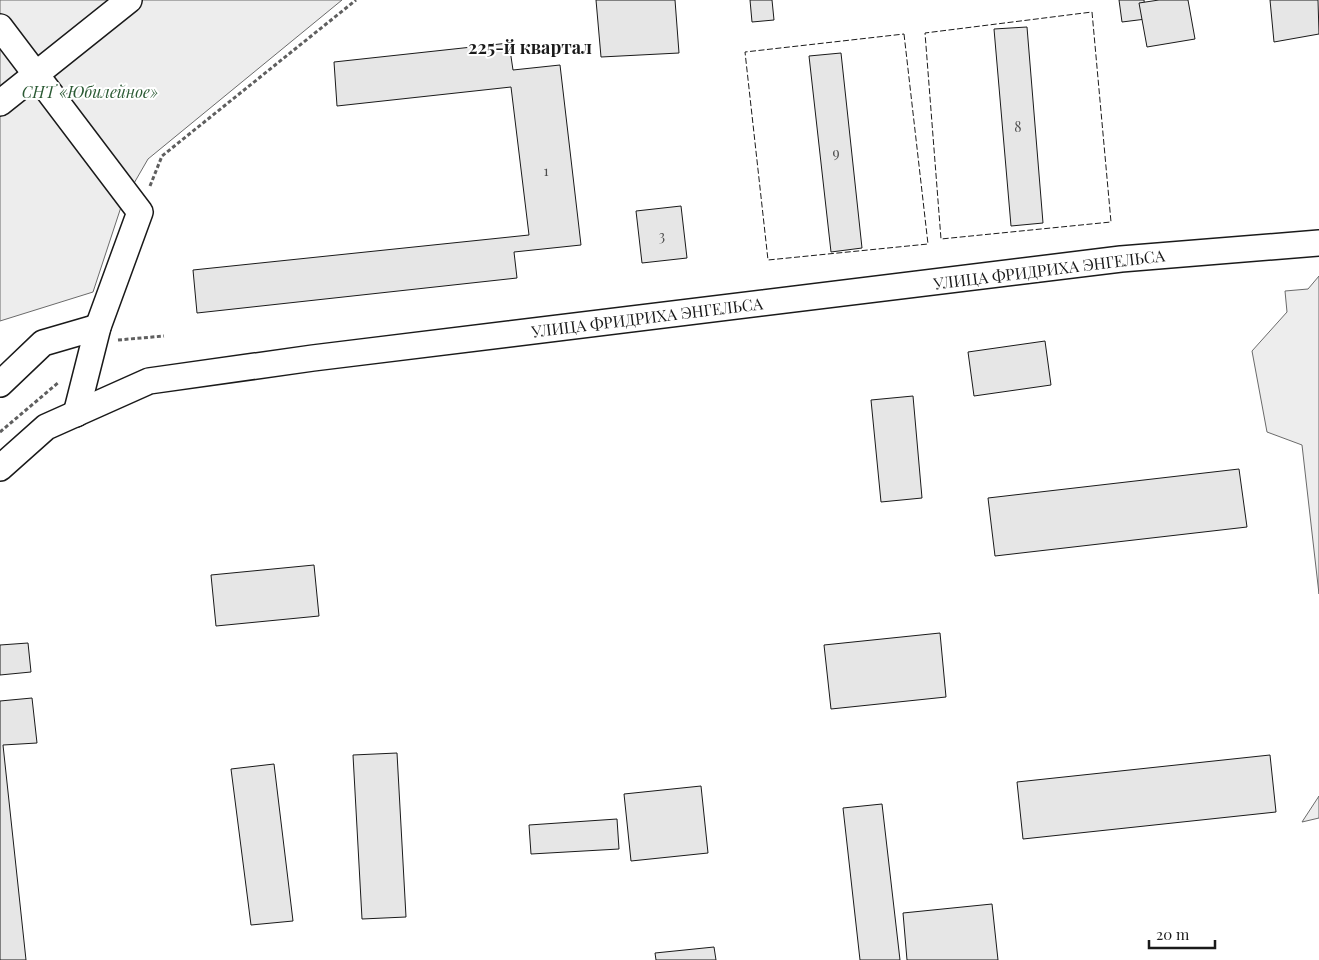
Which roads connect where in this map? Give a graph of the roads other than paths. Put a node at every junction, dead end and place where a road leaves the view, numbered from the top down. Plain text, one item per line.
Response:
1 (129, 0) edge
2 (0, 27) edge
3 (36, 74) junction
4 (0, 103) edge
5 (1319, 243) edge
6 (98, 327) junction
7 (0, 384) edge
8 (76, 414) junction
9 (0, 468) edge

1 - 3 street
2 - 3 street
3 - 4 street
3 - 6 street
5 - 8 street, УЛИЦА ФРИДРИХА ЭНГЕЛЬСА
6 - 7 street
6 - 8 street
8 - 9 street, УЛИЦА ФРИДРИХА ЭНГЕЛЬСА

